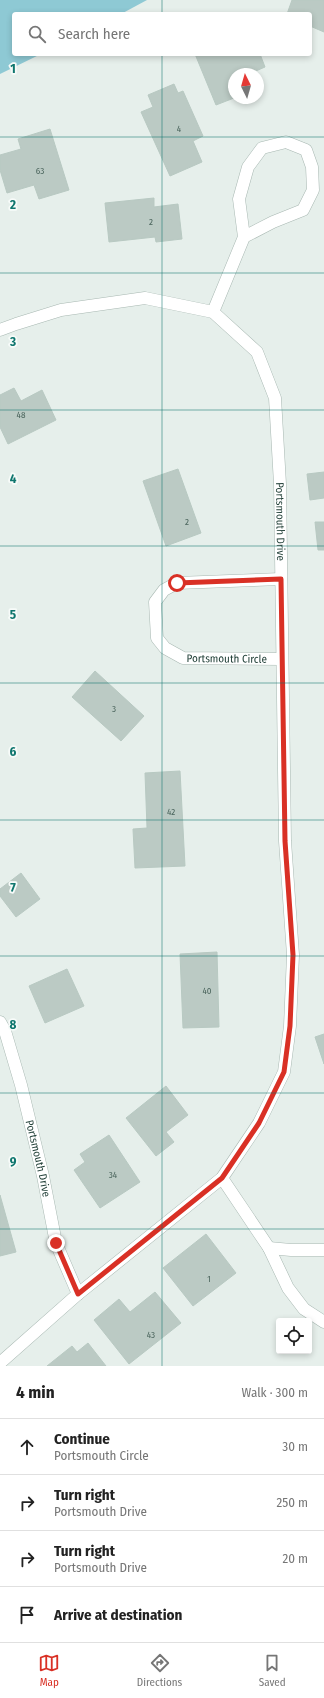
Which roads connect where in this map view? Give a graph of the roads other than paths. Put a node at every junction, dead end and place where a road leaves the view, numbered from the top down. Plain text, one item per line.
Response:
1 (244, 237) junction
2 (213, 312) junction
3 (0, 330) edge
4 (281, 579) junction
5 (282, 659) junction
6 (0, 1022) edge
7 (222, 1178) junction
8 (269, 1248) junction
9 (324, 1250) edge
10 (78, 1294) junction
11 (324, 1322) edge
12 (0, 1363) edge

1 - 1 street
1 - 2 street
2 - 3 street
2 - 4 street, Portsmouth Drive
4 - 5 street, Portsmouth Drive
4 - 5 street, Portsmouth Circle
5 - 7 street, Portsmouth Drive
6 - 10 street, Portsmouth Drive
7 - 8 street
7 - 10 street, Portsmouth Drive
8 - 9 street
8 - 11 street
10 - 12 street, Portsmouth Drive

